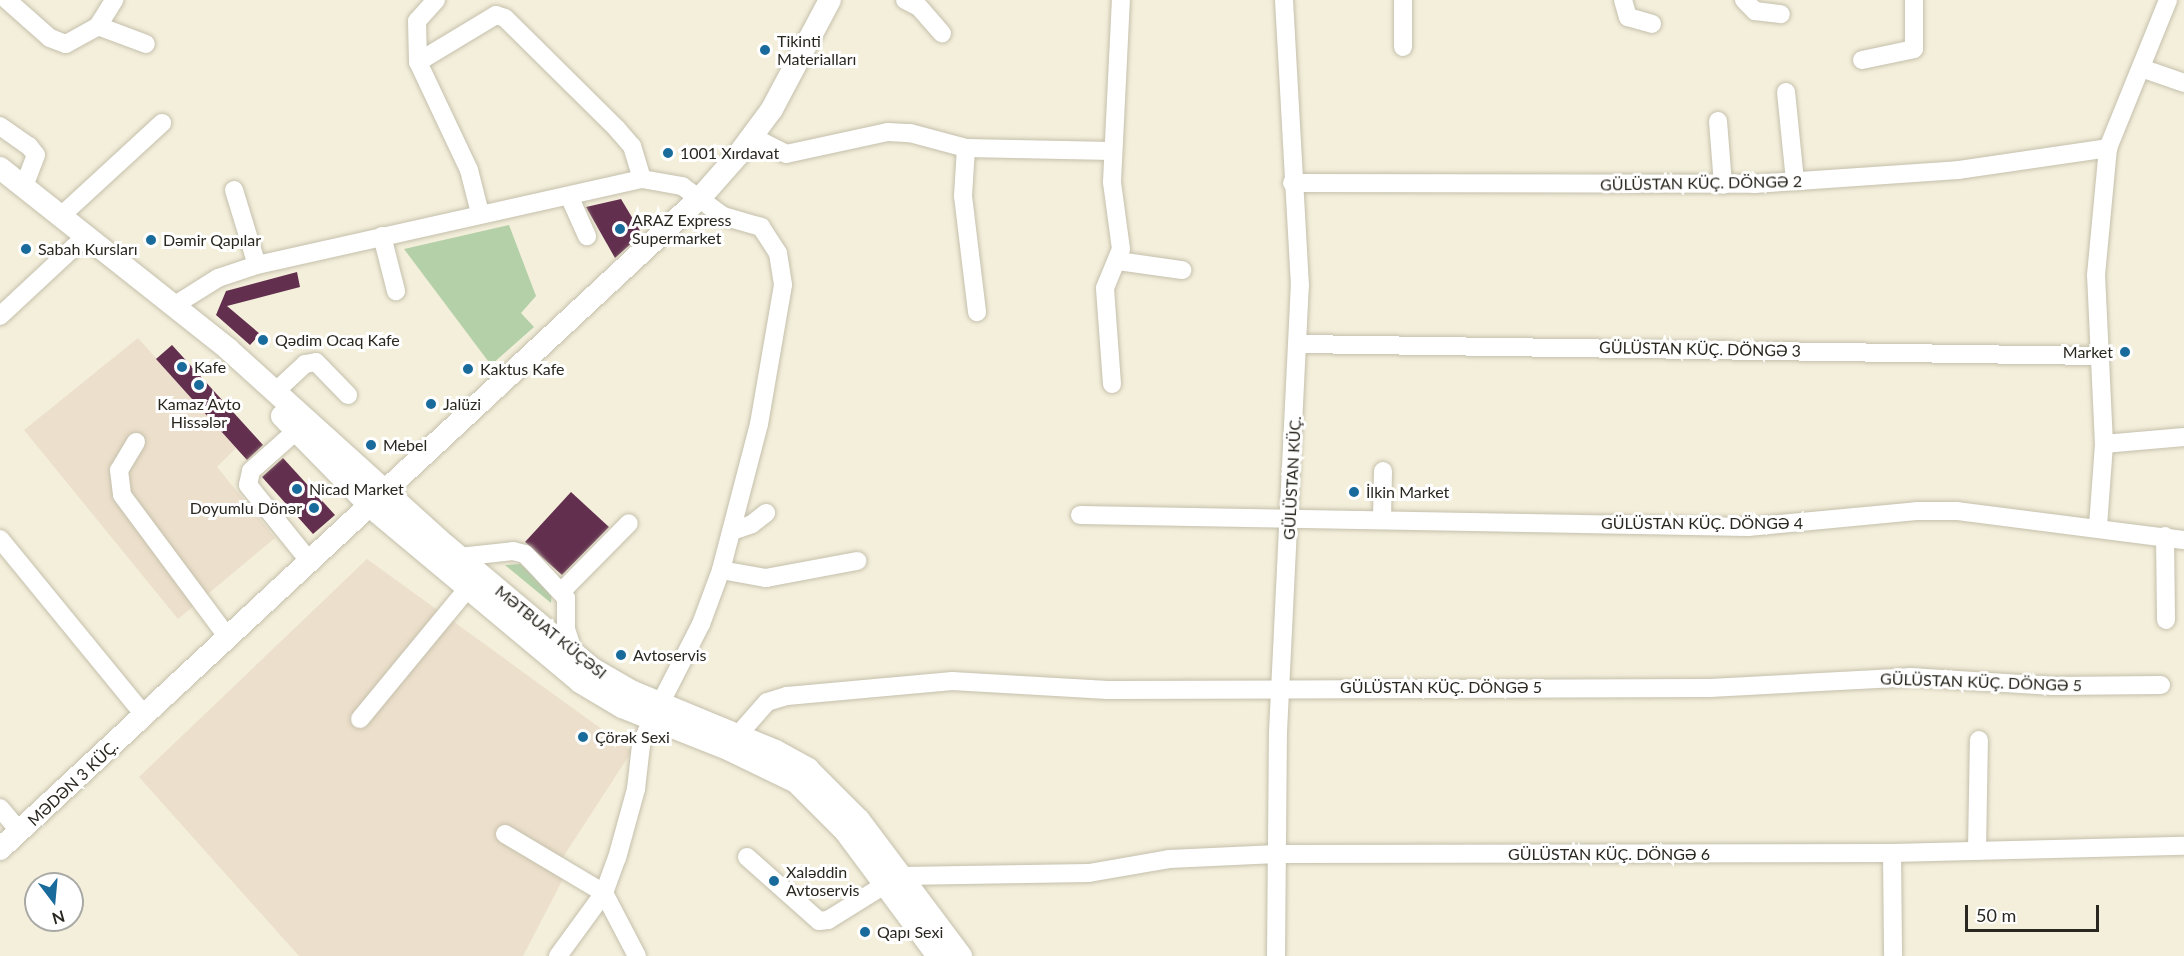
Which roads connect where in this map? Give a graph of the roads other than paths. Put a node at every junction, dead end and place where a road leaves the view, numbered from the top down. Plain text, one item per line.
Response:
1 (7, 0) edge
2 (114, 0) edge
3 (436, 0) edge
4 (830, 0) edge
5 (905, 0) edge
6 (1116, 0) edge
7 (1284, 0) edge
8 (1404, 0) edge
9 (1623, 0) edge
10 (1744, 0) edge
11 (1914, 0) edge
12 (2168, 0) edge
13 (1781, 14) dead end
14 (1652, 24) dead end
15 (98, 26) junction
16 (942, 33) dead end
17 (146, 44) dead end
18 (1403, 47) dead end
19 (1862, 60) dead end
20 (418, 62) junction
21 (2141, 68) junction
22 (2184, 83) edge
23 (1786, 92) dead end
24 (1718, 120) dead end
25 (162, 123) dead end
26 (0, 126) edge
27 (753, 137) junction
28 (966, 148) junction
29 (2108, 148) junction
30 (1112, 152) junction
31 (0, 168) edge
32 (642, 178) junction
33 (1795, 182) junction
34 (1292, 183) junction
35 (1723, 185) junction
36 (24, 186) junction
37 (234, 190) dead end
38 (701, 197) junction
39 (570, 198) junction
40 (480, 213) junction
41 (62, 215) junction
42 (87, 235) junction
43 (382, 236) junction
44 (587, 236) dead end
45 (1118, 261) junction
46 (257, 265) junction
47 (1182, 270) dead end
48 (396, 291) dead end
49 (175, 305) junction
50 (977, 312) dead end
51 (0, 316) edge
52 (1299, 344) junction
53 (2100, 356) junction
54 (1112, 384) dead end
55 (275, 392) junction
56 (348, 395) dead end
57 (296, 431) junction
58 (2184, 437) edge
59 (136, 442) dead end
60 (2104, 444) junction
61 (1383, 471) dead end
62 (379, 500) junction
63 (766, 513) dead end
64 (1080, 515) dead end
65 (1290, 517) junction
66 (1382, 519) junction
67 (629, 523) dead end
68 (2098, 526) junction
69 (732, 531) junction
70 (2165, 536) junction
71 (0, 538) edge
72 (2184, 540) edge
73 (459, 557) junction
74 (857, 561) dead end
75 (311, 563) junction
76 (721, 570) junction
77 (467, 589) junction
78 (562, 591) junction
79 (2166, 620) dead end
80 (229, 639) junction
81 (574, 654) junction
82 (2162, 685) dead end
83 (1281, 688) junction
84 (656, 711) junction
85 (145, 716) junction
86 (360, 719) dead end
87 (738, 735) junction
88 (1979, 740) dead end
89 (0, 808) edge
90 (20, 832) junction
91 (505, 834) dead end
92 (2184, 846) edge
93 (0, 849) edge
94 (1977, 850) junction
95 (1892, 853) junction
96 (1277, 854) junction
97 (747, 857) dead end
98 (893, 880) junction
99 (604, 893) junction
100 (558, 956) edge
101 (637, 956) edge
102 (939, 956) edge
103 (961, 956) edge
104 (1276, 956) edge
105 (1893, 956) edge

1 - 15 street
2 - 15 street
3 - 20 street
4 - 27 main road, MƏDƏN 3 KÜÇ.
5 - 16 street
6 - 30 street
7 - 34 street, GÜLÜSTAN KÜÇ.
8 - 18 street
9 - 14 street
10 - 13 street
11 - 19 street
12 - 21 street
15 - 17 street
20 - 32 street
20 - 40 street
21 - 22 street
21 - 29 street
23 - 33 street
24 - 35 street
25 - 41 street
26 - 36 street
27 - 28 street
27 - 38 main road, MƏDƏN 3 KÜÇ.
28 - 30 street
28 - 50 street
29 - 33 street, GÜLÜSTAN KÜÇ. DÖNGƏ 2
29 - 53 street
30 - 45 street
31 - 36 main road, MƏTBUAT KÜÇƏSI
32 - 38 street
32 - 39 street
33 - 35 street, GÜLÜSTAN KÜÇ. DÖNGƏ 2
34 - 35 street, GÜLÜSTAN KÜÇ. DÖNGƏ 2
34 - 52 street, GÜLÜSTAN KÜÇ.
36 - 41 main road, MƏTBUAT KÜÇƏSI
37 - 46 street
38 - 62 main road, MƏDƏN 3 KÜÇ.
38 - 69 street
39 - 40 street
39 - 44 street
40 - 43 street
41 - 42 main road, MƏTBUAT KÜÇƏSI
42 - 49 main road, MƏTBUAT KÜÇƏSI
42 - 51 street
43 - 46 street
43 - 48 street
45 - 47 street
45 - 54 street
46 - 49 street
49 - 55 main road, MƏTBUAT KÜÇƏSI
49 - 57 main road, MƏTBUAT KÜÇƏSI
52 - 53 street, GÜLÜSTAN KÜÇ. DÖNGƏ 3
52 - 65 street, GÜLÜSTAN KÜÇ.
53 - 60 street
55 - 56 street
55 - 62 main road, MƏTBUAT KÜÇƏSI
57 - 62 main road, MƏTBUAT KÜÇƏSI
57 - 75 street
58 - 60 street
59 - 80 street
60 - 68 street
61 - 66 street
62 - 73 main road, MƏTBUAT KÜÇƏSI
62 - 75 main road, MƏDƏN 3 KÜÇ.
62 - 77 main road, MƏTBUAT KÜÇƏSI
63 - 69 street
64 - 65 street, GÜLÜSTAN KÜÇ. DÖNGƏ 4
65 - 66 street, GÜLÜSTAN KÜÇ. DÖNGƏ 4
65 - 83 street, GÜLÜSTAN KÜÇ.
66 - 68 street, GÜLÜSTAN KÜÇ. DÖNGƏ 4
67 - 78 street
68 - 70 street, GÜLÜSTAN KÜÇ. DÖNGƏ 4
69 - 76 street
70 - 72 street, GÜLÜSTAN KÜÇ. DÖNGƏ 4
70 - 79 street
71 - 85 street
73 - 78 street
73 - 81 main road, MƏTBUAT KÜÇƏSI
74 - 76 street
75 - 80 main road, MƏDƏN 3 KÜÇ.
76 - 84 street
77 - 84 main road, MƏTBUAT KÜÇƏSI
77 - 86 street
78 - 81 street
80 - 85 main road, MƏDƏN 3 KÜÇ.
81 - 84 main road, MƏTBUAT KÜÇƏSI
82 - 83 street, GÜLÜSTAN KÜÇ. DÖNGƏ 5
83 - 87 street, GÜLÜSTAN KÜÇ. DÖNGƏ 5
83 - 96 street, GÜLÜSTAN KÜÇ.
84 - 87 main road, MƏTBUAT KÜÇƏSI
84 - 98 main road, MƏTBUAT KÜÇƏSI
84 - 99 street
85 - 90 main road, MƏDƏN 3 KÜÇ.
87 - 98 main road, MƏTBUAT KÜÇƏSI
88 - 94 street
89 - 90 street
90 - 93 main road, MƏDƏN 3 KÜÇ.
91 - 99 street
92 - 94 street, GÜLÜSTAN KÜÇ. DÖNGƏ 6
94 - 95 street, GÜLÜSTAN KÜÇ. DÖNGƏ 6
95 - 96 street, GÜLÜSTAN KÜÇ. DÖNGƏ 6
95 - 105 street
96 - 98 street, GÜLÜSTAN KÜÇ. DÖNGƏ 6
96 - 104 street, GÜLÜSTAN KÜÇ.
97 - 98 street
98 - 102 main road, MƏTBUAT KÜÇƏSI
98 - 103 main road, MƏTBUAT KÜÇƏSI
99 - 100 street
99 - 101 street

